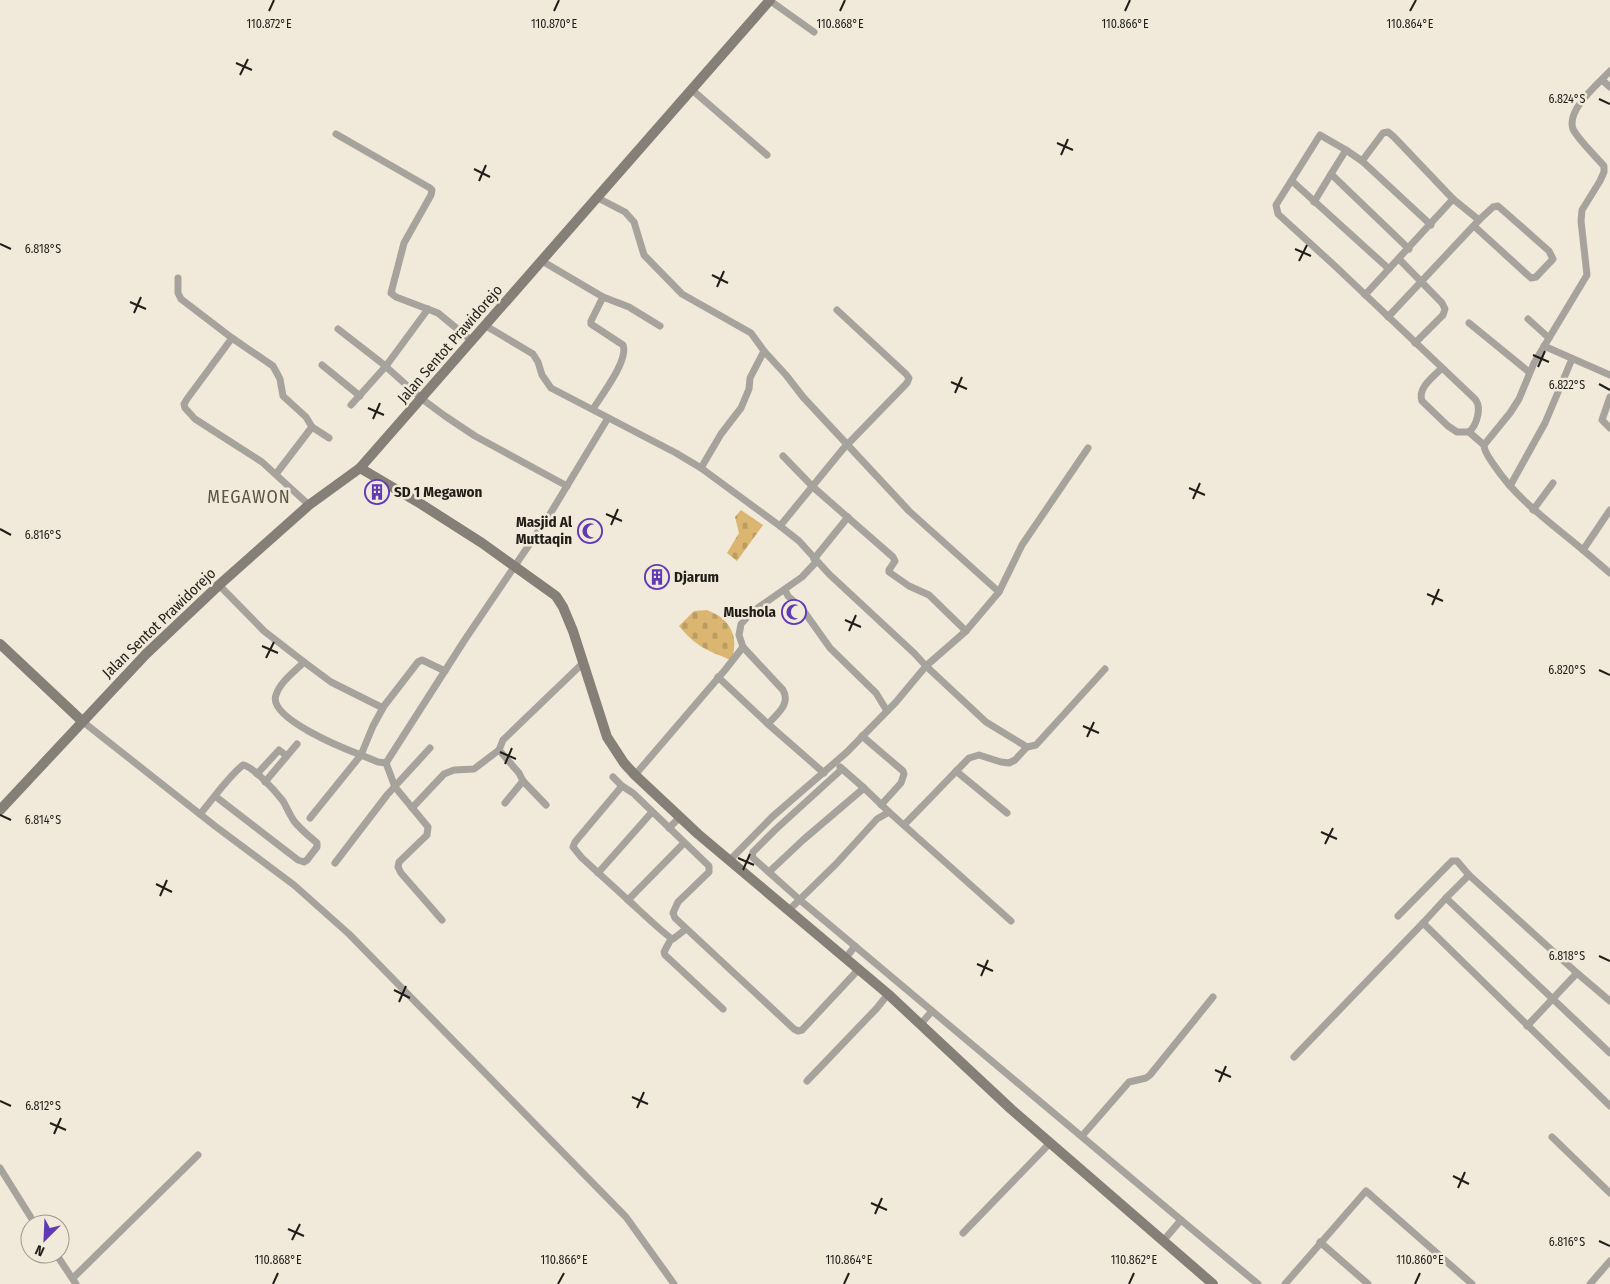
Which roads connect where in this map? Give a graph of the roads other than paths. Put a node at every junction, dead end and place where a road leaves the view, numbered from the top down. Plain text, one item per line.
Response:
1 (769, 0) edge
2 (814, 32) dead end
3 (1610, 71) edge
4 (1602, 80) junction
5 (1610, 87) edge
6 (691, 90) junction
7 (336, 134) dead end
8 (1346, 150) junction
9 (767, 155) dead end
10 (1362, 161) junction
11 (1331, 174) junction
12 (1292, 181) junction
13 (596, 197) junction
14 (1453, 199) junction
15 (1314, 202) junction
16 (1479, 220) junction
17 (1431, 225) junction
18 (1474, 226) junction
19 (1408, 248) junction
20 (1399, 259) junction
21 (542, 261) junction
22 (1389, 269) junction
23 (178, 278) dead end
24 (1422, 282) junction
25 (1365, 295) junction
26 (603, 297) junction
27 (428, 308) junction
28 (837, 310) dead end
29 (1388, 317) junction
30 (1528, 319) dead end
31 (1469, 323) dead end
32 (486, 326) junction
33 (660, 326) dead end
34 (338, 329) dead end
35 (232, 338) junction
36 (1549, 338) junction
37 (472, 342) junction
38 (1415, 342) junction
39 (1544, 346) junction
40 (764, 351) junction
41 (1572, 359) junction
42 (322, 365) dead end
43 (386, 366) junction
44 (1442, 368) junction
45 (1529, 372) junction
46 (1610, 375) edge
47 (360, 396) junction
48 (1610, 397) edge
49 (422, 400) junction
50 (350, 405) dead end
51 (593, 409) junction
52 (608, 418) junction
53 (312, 426) junction
54 (1610, 428) edge
55 (1469, 432) junction
56 (329, 438) dead end
57 (1484, 444) junction
58 (847, 446) junction
59 (1088, 448) dead end
60 (783, 456) dead end
61 (360, 468) junction
62 (701, 468) junction
63 (276, 474) junction
64 (1553, 483) dead end
65 (567, 486) junction
66 (1510, 486) junction
67 (813, 487) junction
68 (309, 505) junction
69 (1533, 510) junction
70 (1610, 510) edge
71 (848, 517) junction
72 (780, 526) junction
73 (1583, 550) junction
74 (816, 560) junction
75 (515, 566) junction
76 (1610, 573) edge
77 (219, 585) junction
78 (785, 590) junction
79 (999, 592) junction
80 (966, 631) junction
81 (0, 644) edge
82 (743, 647) junction
83 (304, 662) junction
84 (583, 663) junction
85 (926, 666) junction
86 (1105, 669) dead end
87 (445, 671) junction
88 (718, 677) junction
89 (383, 708) junction
90 (887, 711) junction
91 (82, 721) junction
92 (768, 724) junction
93 (862, 736) junction
94 (297, 744) dead end
95 (1027, 747) junction
96 (430, 748) dead end
97 (499, 750) junction
98 (361, 754) junction
99 (287, 756) junction
100 (386, 763) junction
101 (836, 763) junction
102 (842, 769) junction
103 (824, 772) junction
104 (956, 772) junction
105 (257, 774) junction
106 (635, 775) junction
107 (613, 777) dead end
108 (265, 782) junction
109 (523, 782) junction
110 (622, 786) junction
111 (395, 787) junction
112 (864, 788) junction
113 (215, 796) junction
114 (505, 803) dead end
115 (546, 805) dead end
116 (881, 805) junction
117 (412, 808) junction
118 (0, 810) edge
119 (652, 812) junction
120 (889, 812) junction
121 (1007, 813) dead end
122 (200, 814) junction
123 (310, 818) dead end
124 (675, 822) junction
125 (904, 825) junction
126 (684, 843) junction
127 (708, 843) junction
128 (698, 852) junction
129 (730, 860) junction
130 (335, 863) dead end
131 (769, 872) junction
132 (598, 873) junction
133 (1469, 874) junction
134 (1446, 898) junction
135 (628, 900) junction
136 (800, 900) junction
137 (789, 910) junction
138 (1398, 916) dead end
139 (442, 920) dead end
140 (1011, 921) dead end
141 (1423, 923) junction
142 (686, 929) junction
143 (671, 939) junction
144 (856, 946) junction
145 (845, 959) junction
146 (856, 972) junction
147 (1576, 973) junction
148 (886, 996) junction
149 (1213, 997) dead end
150 (1552, 999) junction
151 (1610, 1001) edge
152 (723, 1009) dead end
153 (932, 1011) junction
154 (920, 1025) junction
155 (1527, 1026) junction
156 (1610, 1053) edge
157 (1294, 1057) dead end
158 (807, 1081) dead end
159 (1610, 1106) edge
160 (1082, 1136) junction
161 (1552, 1137) dead end
162 (1050, 1143) junction
163 (198, 1154) dead end
164 (0, 1168) edge
165 (1610, 1193) edge
166 (30, 1214) edge
167 (1181, 1220) junction
168 (963, 1233) dead end
169 (1163, 1241) junction
170 (1320, 1242) junction
171 (1610, 1262) edge
172 (63, 1264) edge
173 (75, 1281) edge
174 (674, 1284) edge
175 (1213, 1284) edge
176 (1258, 1284) edge
177 (1285, 1284) edge
178 (1368, 1284) edge
179 (1472, 1284) edge
180 (1590, 1284) edge

1 - 2 street
1 - 6 street, Jalan Sentot Prawidorejo
3 - 4 street
4 - 5 street
4 - 36 street
6 - 9 street
6 - 13 street, Jalan Sentot Prawidorejo
7 - 27 street
8 - 10 street
8 - 11 street
8 - 12 street
10 - 14 street
10 - 17 street
11 - 15 street
11 - 19 street
12 - 15 street
12 - 25 street
13 - 21 street, Jalan Sentot Prawidorejo
13 - 40 street
14 - 16 street
14 - 17 street
15 - 22 street
16 - 18 street
16 - 18 street
17 - 19 street
18 - 24 street
19 - 20 street
20 - 22 street
20 - 24 street
21 - 26 street
21 - 32 street, Jalan Sentot Prawidorejo
22 - 25 street
23 - 35 street
24 - 29 street
24 - 38 street
25 - 29 street
26 - 33 street
26 - 51 street
27 - 37 street
27 - 43 street
28 - 58 street
29 - 38 street
30 - 36 street
31 - 45 street
32 - 37 street, Jalan Sentot Prawidorejo
32 - 51 street
34 - 43 street
35 - 53 street
35 - 63 street
36 - 39 street
37 - 49 street, Jalan Sentot Prawidorejo
38 - 44 street
39 - 41 street
39 - 45 street
40 - 58 street
40 - 62 street
41 - 46 street
41 - 66 street
42 - 47 street
43 - 47 street
43 - 49 street
44 - 55 street
44 - 55 street
45 - 57 street
47 - 50 street
48 - 54 street
49 - 61 street, Jalan Sentot Prawidorejo
49 - 65 street
51 - 52 street
52 - 62 street
52 - 65 street
53 - 56 street
53 - 63 street
55 - 57 street
57 - 66 street
58 - 67 street
58 - 79 street
59 - 79 street
60 - 67 street
61 - 68 street, Jalan Sentot Prawidorejo
61 - 75 street
62 - 72 street
63 - 68 street
64 - 69 street
65 - 75 street
66 - 69 street
67 - 71 street
67 - 72 street
68 - 77 street, Jalan Sentot Prawidorejo
69 - 73 street
70 - 73 street
71 - 74 street
71 - 80 street
72 - 74 street
73 - 76 street
74 - 78 street
74 - 85 street
75 - 84 street
75 - 87 street
77 - 83 street
77 - 91 street, Jalan Sentot Prawidorejo
78 - 82 street
78 - 90 street
79 - 80 street
80 - 85 street
81 - 91 street
82 - 88 street
82 - 92 street
83 - 89 street
83 - 98 street
84 - 97 street
84 - 106 street
85 - 90 street
85 - 95 street
86 - 95 street
87 - 89 street
87 - 100 street
88 - 92 street
88 - 106 street
89 - 98 street
90 - 93 street
91 - 118 street, Jalan Sentot Prawidorejo
91 - 122 street
92 - 103 street
93 - 101 street
93 - 116 street
94 - 99 street
95 - 104 street
96 - 111 street
97 - 109 street
97 - 117 street
98 - 100 street
98 - 123 street
99 - 105 street
99 - 108 street
100 - 111 street
101 - 102 street
101 - 103 street
102 - 112 street
102 - 131 street
103 - 129 street
104 - 121 street
104 - 125 street
105 - 108 street
105 - 113 street
106 - 124 street
107 - 110 street
108 - 113 street
109 - 114 street
109 - 115 street
110 - 119 street
110 - 132 street
111 - 117 street
111 - 130 street
112 - 116 street
112 - 131 street
113 - 122 street
116 - 120 street
117 - 139 street
119 - 124 street
119 - 132 street
120 - 125 street
120 - 136 street
122 - 174 street
124 - 126 street
124 - 127 street
125 - 140 street
126 - 128 street
126 - 135 street
127 - 128 street
127 - 129 street
128 - 142 street
129 - 137 street
131 - 136 street
132 - 135 street
133 - 134 street
133 - 138 street
133 - 147 street
134 - 141 street
134 - 150 street
135 - 143 street
136 - 137 street
136 - 144 street
137 - 145 street
141 - 155 street
141 - 157 street
142 - 143 street
142 - 146 street
143 - 152 street
144 - 145 street
144 - 153 street
145 - 146 street
146 - 148 street
147 - 150 street
147 - 151 street
148 - 154 street
148 - 158 street
149 - 160 street
150 - 155 street
150 - 156 street
153 - 154 street
153 - 160 street
154 - 162 street
155 - 159 street
160 - 167 street
161 - 165 street
162 - 168 street
162 - 169 street
163 - 173 street
164 - 166 street
167 - 169 street
167 - 176 street
169 - 175 street
170 - 177 street
170 - 178 street
170 - 179 street
171 - 180 street
172 - 173 street

